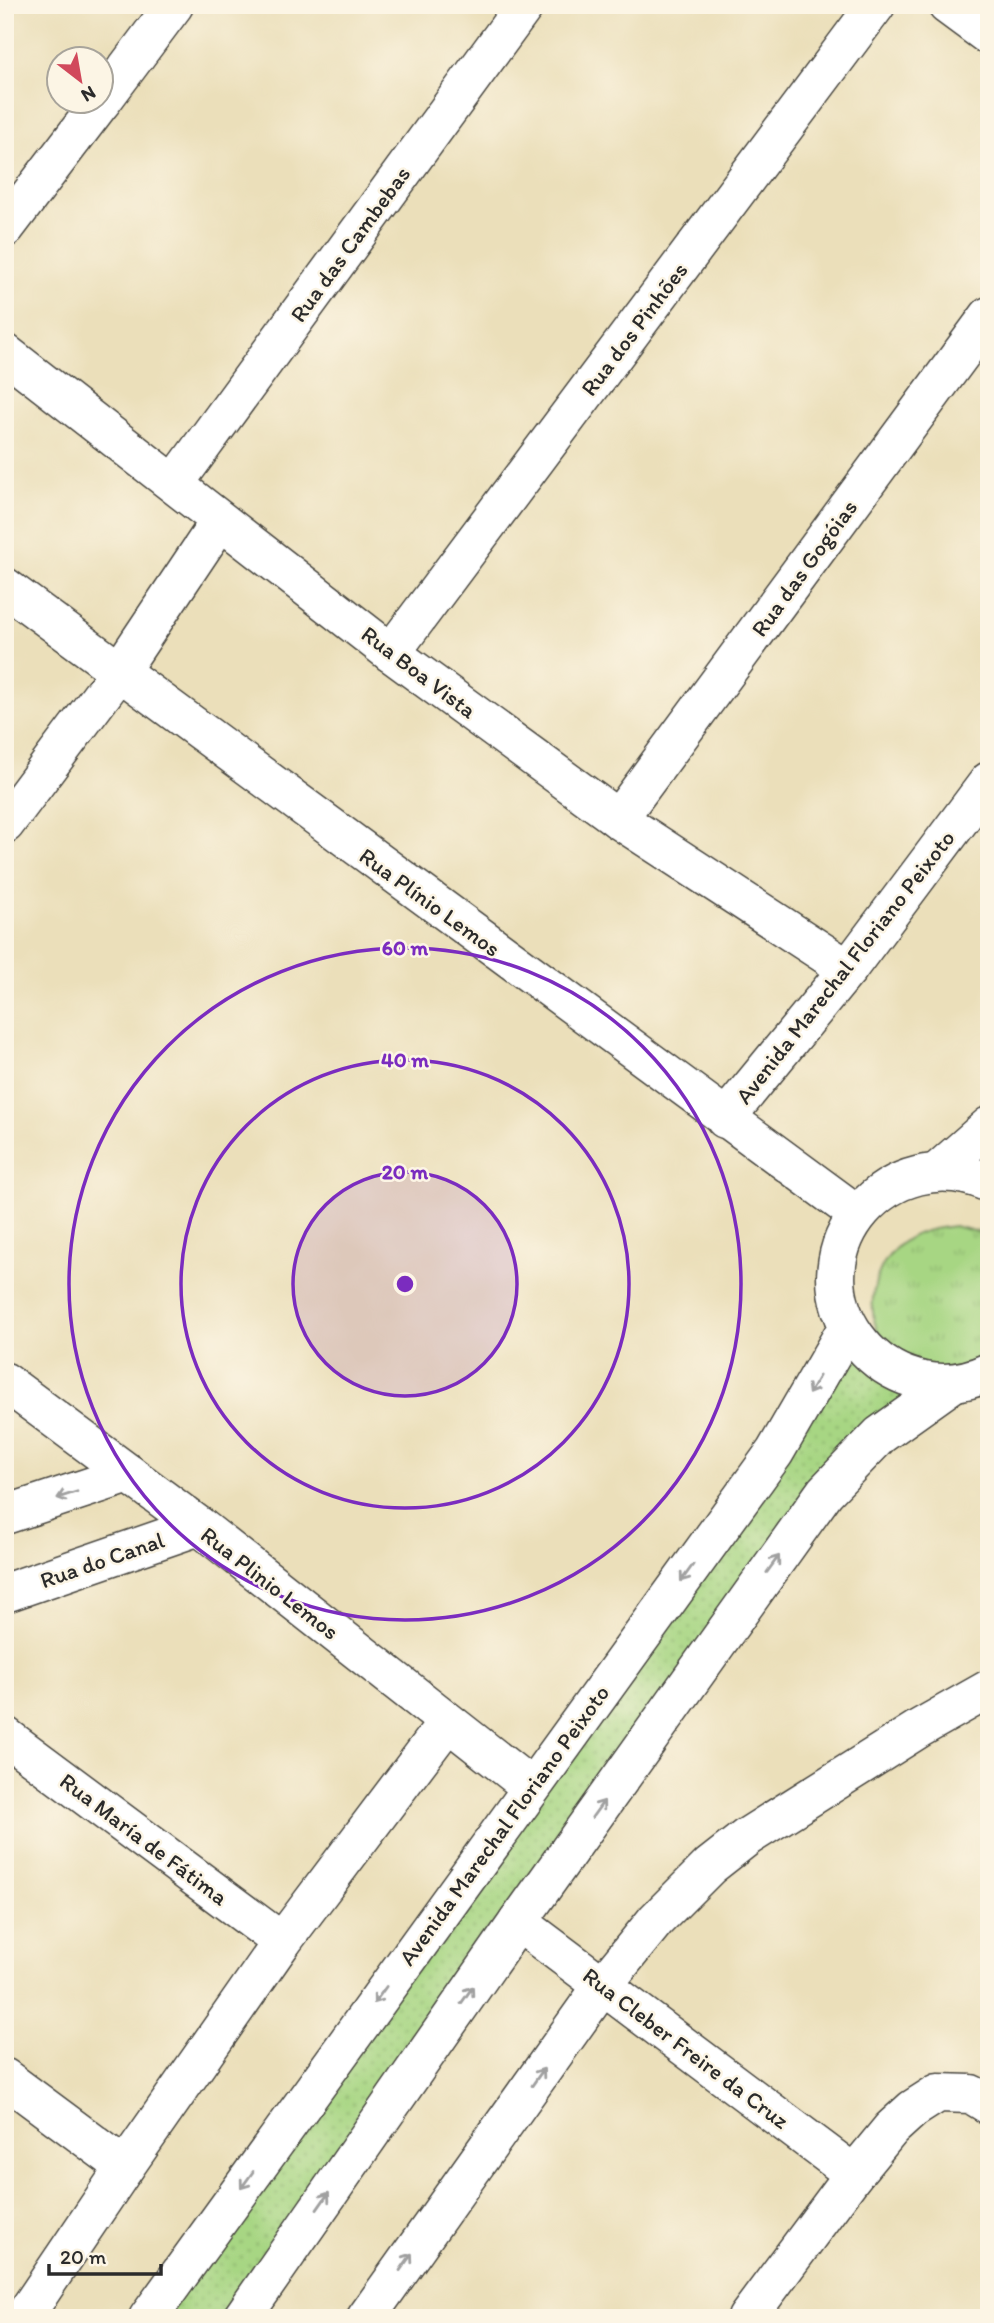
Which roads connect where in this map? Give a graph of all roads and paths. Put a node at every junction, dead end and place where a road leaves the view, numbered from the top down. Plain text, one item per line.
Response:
1 (174, 5) edge
2 (525, 5) edge
3 (876, 5) edge
4 (947, 5) edge
5 (989, 36) edge
6 (116, 81) edge
7 (90, 116) edge
8 (5, 228) edge
9 (989, 316) edge
10 (5, 353) edge
11 (175, 483) junction
12 (220, 521) junction
13 (5, 587) edge
14 (391, 653) junction
15 (119, 672) junction
16 (989, 782) edge
17 (618, 819) junction
18 (5, 824) edge
19 (848, 969) junction
20 (725, 1119) junction
21 (989, 1126) edge
22 (937, 1172) junction
23 (989, 1183) edge
24 (857, 1214) junction
25 (848, 1326) junction
26 (989, 1372) edge
27 (5, 1382) edge
28 (953, 1383) junction
29 (129, 1475) junction
30 (5, 1515) edge
31 (199, 1526) junction
32 (5, 1593) edge
33 (989, 1689) edge
34 (447, 1723) junction
35 (5, 1736) edge
36 (531, 1787) junction
37 (518, 1922) junction
38 (282, 1942) junction
39 (603, 1985) junction
40 (5, 2078) edge
41 (980, 2100) edge
42 (125, 2167) junction
43 (854, 2174) junction
44 (23, 2318) edge
45 (148, 2318) edge
46 (242, 2318) edge
47 (366, 2318) edge
48 (747, 2318) edge

1 - 6 street
2 - 11 street, Rua das Cambebas
3 - 14 street, Rua dos Pinhões
4 - 5 street
7 - 8 street
9 - 17 street, Rua das Gogóias
10 - 11 street, Rua Boa Vista
11 - 12 street, Rua Boa Vista
12 - 14 street, Rua Boa Vista
12 - 15 street
13 - 15 street, Rua Plínio Lemos
14 - 17 street, Rua Boa Vista
15 - 18 street
15 - 20 street, Rua Plínio Lemos
16 - 19 street, Avenida Marechal Floriano Peixoto
17 - 19 street, Rua Boa Vista
19 - 20 street, Avenida Marechal Floriano Peixoto
20 - 24 street, Rua Plínio Lemos
21 - 22 street
22 - 23 street
22 - 24 street
24 - 25 street
25 - 28 street
25 -> 36 street, Avenida Marechal Floriano Peixoto
26 - 28 street
27 - 29 street, Rua Plinio Lemos
37 -> 28 street
29 -> 30 street
29 - 31 street, Rua Plinio Lemos
31 - 32 street, Rua do Canal
31 - 34 street, Rua Plinio Lemos
33 - 39 street
34 - 36 street, Rua Plinio Lemos
34 - 38 street
35 - 38 street, Rua María de Fátima
36 -> 45 street, Avenida Marechal Floriano Peixoto
37 - 39 street, Rua Cleber Freire da Cruz
46 -> 37 street
38 - 42 street
39 - 43 street, Rua Cleber Freire da Cruz
47 -> 39 street
40 - 42 street
41 - 43 street
42 - 44 street
43 - 48 street

